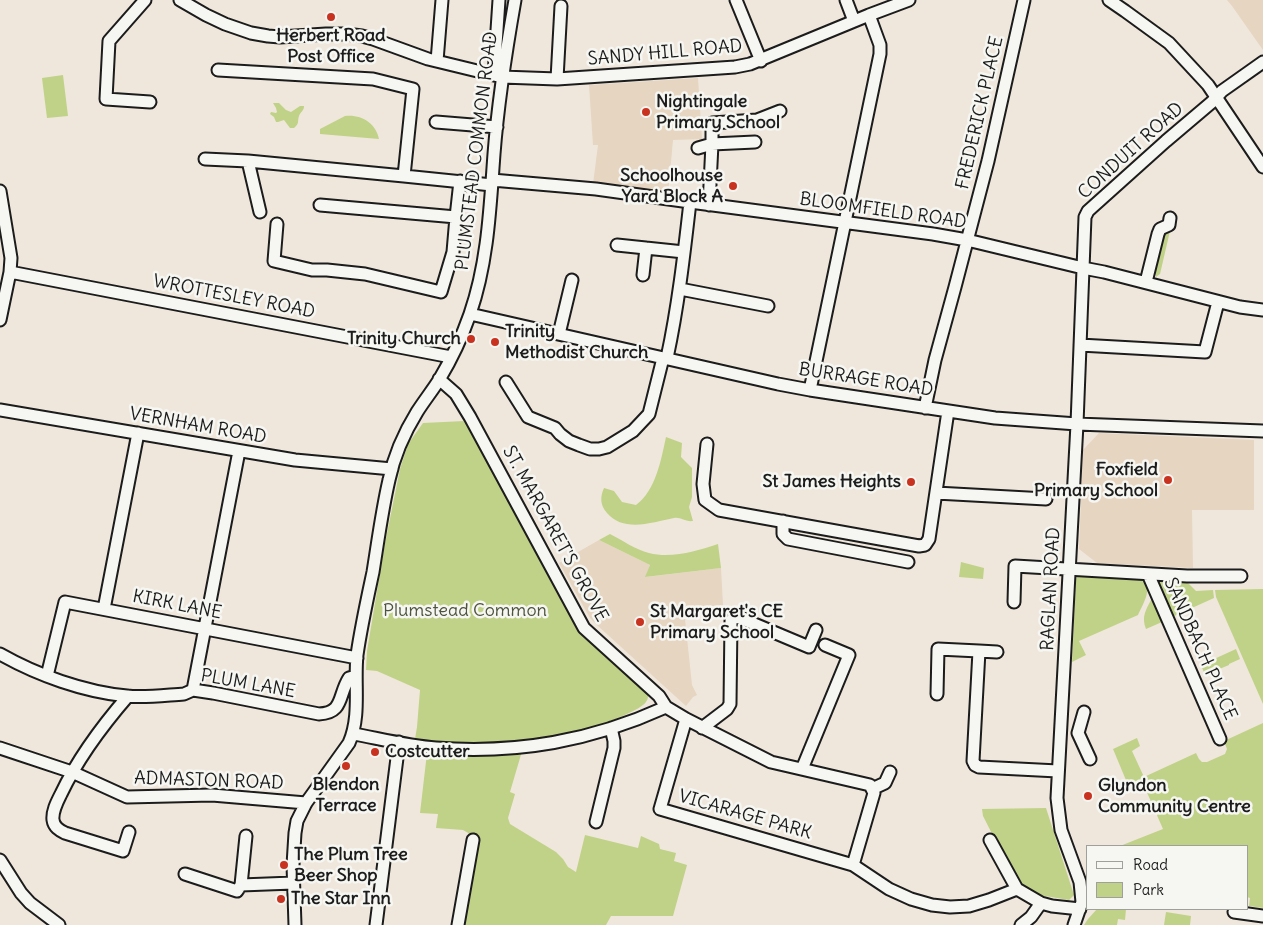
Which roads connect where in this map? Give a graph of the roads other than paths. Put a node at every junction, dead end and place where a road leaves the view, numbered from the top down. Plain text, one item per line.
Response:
1 (145, 0) edge
2 (180, 0) edge
3 (442, 0) edge
4 (499, 0) edge
5 (515, 0) edge
6 (736, 0) edge
7 (846, 0) edge
8 (909, 0) edge
9 (1024, 0) edge
10 (1109, 0) edge
11 (561, 6) dead end
12 (870, 15) junction
13 (854, 21) junction
14 (437, 61) junction
15 (761, 61) junction
16 (1263, 62) edge
17 (218, 70) dead end
18 (498, 76) junction
19 (557, 79) junction
20 (1216, 98) junction
21 (150, 102) dead end
22 (780, 111) dead end
23 (436, 122) dead end
24 (497, 127) junction
25 (755, 142) dead end
26 (712, 144) junction
27 (698, 148) dead end
28 (205, 159) dead end
29 (248, 161) junction
30 (1263, 167) edge
31 (404, 176) junction
32 (460, 181) junction
33 (492, 182) junction
34 (0, 191) edge
35 (690, 202) junction
36 (320, 205) dead end
37 (708, 205) junction
38 (260, 212) dead end
39 (456, 217) junction
40 (1170, 218) dead end
41 (844, 222) junction
42 (277, 224) dead end
43 (967, 240) junction
44 (617, 245) dead end
45 (646, 248) junction
46 (684, 252) junction
47 (1083, 268) junction
48 (10, 272) junction
49 (643, 275) dead end
50 (572, 280) dead end
51 (1146, 282) junction
52 (680, 289) junction
53 (1218, 302) junction
54 (768, 306) dead end
55 (1263, 310) edge
56 (470, 314) junction
57 (0, 320) edge
58 (560, 334) junction
59 (1080, 345) junction
60 (451, 357) junction
61 (665, 358) junction
62 (439, 380) junction
63 (506, 382) dead end
64 (810, 390) junction
65 (925, 408) junction
66 (0, 410) edge
67 (948, 411) junction
68 (1077, 424) junction
69 (1263, 430) edge
70 (138, 433) junction
71 (707, 444) dead end
72 (239, 451) junction
73 (392, 469) junction
74 (936, 493) junction
75 (1046, 499) dead end
76 (783, 521) junction
77 (908, 562) dead end
78 (1069, 569) junction
79 (1148, 574) junction
80 (1241, 576) dead end
81 (1014, 602) dead end
82 (104, 609) junction
83 (205, 628) junction
84 (816, 630) dead end
85 (825, 645) dead end
86 (979, 651) junction
87 (997, 652) dead end
88 (0, 654) edge
89 (357, 658) junction
90 (47, 676) junction
91 (356, 676) junction
92 (193, 690) junction
93 (937, 694) dead end
94 (128, 696) junction
95 (666, 707) junction
96 (1084, 712) dead end
97 (686, 719) junction
98 (611, 728) junction
99 (702, 728) junction
100 (1060, 733) junction
101 (1078, 733) junction
102 (354, 734) junction
103 (1220, 739) dead end
104 (399, 742) junction
105 (0, 748) edge
106 (1090, 759) dead end
107 (802, 769) junction
108 (1058, 771) junction
109 (72, 772) junction
110 (890, 772) dead end
111 (872, 789) junction
112 (306, 803) junction
113 (596, 822) dead end
114 (129, 832) dead end
115 (246, 836) dead end
116 (473, 840) dead end
117 (990, 840) dead end
118 (0, 860) edge
119 (852, 865) junction
120 (185, 874) dead end
121 (293, 883) junction
122 (241, 885) junction
123 (1017, 889) junction
124 (1041, 903) junction
125 (1083, 904) edge
126 (1234, 912) dead end
127 (1263, 916) edge
128 (58, 925) edge
129 (295, 925) edge
130 (376, 925) edge
131 (458, 925) edge
132 (1021, 925) edge
133 (1074, 925) edge

1 - 21 street
2 - 14 street, SANDY HILL ROAD
3 - 14 street
4 - 18 street
5 - 18 street, PLUMSTEAD COMMON ROAD
6 - 15 street
7 - 13 street
8 - 12 street, SANDY HILL ROAD
9 - 43 street, FREDERICK PLACE
10 - 20 street
11 - 19 street
12 - 13 street, SANDY HILL ROAD
12 - 41 street
13 - 15 street, SANDY HILL ROAD
14 - 18 street, SANDY HILL ROAD
15 - 19 street, SANDY HILL ROAD
16 - 20 street, CONDUIT ROAD
17 - 31 street
18 - 19 street, SANDY HILL ROAD
18 - 24 street, PLUMSTEAD COMMON ROAD
20 - 30 street
20 - 47 street, CONDUIT ROAD
22 - 26 street
23 - 24 street
24 - 33 street, PLUMSTEAD COMMON ROAD
25 - 26 street
26 - 27 street
26 - 37 street
28 - 29 street, BLOOMFIELD ROAD
29 - 31 street, BLOOMFIELD ROAD
29 - 38 street
31 - 32 street, BLOOMFIELD ROAD
32 - 33 street, BLOOMFIELD ROAD
32 - 39 street
33 - 35 street, BLOOMFIELD ROAD
33 - 56 street, PLUMSTEAD COMMON ROAD
34 - 48 street
35 - 37 street, BLOOMFIELD ROAD
35 - 46 street
36 - 39 street
37 - 41 street, BLOOMFIELD ROAD
39 - 42 street
40 - 51 street
41 - 43 street, BLOOMFIELD ROAD
41 - 64 street
43 - 47 street, BLOOMFIELD ROAD
43 - 65 street, FREDERICK PLACE
44 - 45 street
45 - 46 street
45 - 49 street
46 - 52 street
47 - 51 street, BLOOMFIELD ROAD
47 - 59 street, RAGLAN ROAD
48 - 57 street
48 - 60 street, WROTTESLEY ROAD
50 - 58 street
51 - 53 street, BLOOMFIELD ROAD
52 - 54 street
52 - 61 street
53 - 55 street, BLOOMFIELD ROAD
53 - 59 street
56 - 58 street, BURRAGE ROAD
56 - 60 street, PLUMSTEAD COMMON ROAD
58 - 61 street, BURRAGE ROAD
59 - 68 street, RAGLAN ROAD
60 - 62 street, PLUMSTEAD COMMON ROAD
61 - 63 street
61 - 64 street, BURRAGE ROAD
62 - 73 street, PLUMSTEAD COMMON ROAD
62 - 95 street, ST. MARGARET'S GROVE
64 - 65 street, BURRAGE ROAD
65 - 67 street, BURRAGE ROAD
66 - 70 street, VERNHAM ROAD
67 - 68 street, BURRAGE ROAD
67 - 74 street
68 - 69 street, BURRAGE ROAD
68 - 78 street, RAGLAN ROAD
70 - 72 street, VERNHAM ROAD
70 - 82 street
71 - 76 street
72 - 73 street, VERNHAM ROAD
72 - 83 street
73 - 89 street, PLUMSTEAD COMMON ROAD
74 - 75 street
74 - 76 street
76 - 77 street
78 - 79 street, SANDBACH PLACE
78 - 81 street, SANDBACH PLACE
78 - 100 street, RAGLAN ROAD
79 - 80 street, SANDBACH PLACE
79 - 103 street, SANDBACH PLACE
82 - 83 street, KIRK LANE
82 - 90 street, KIRK LANE
83 - 89 street, KIRK LANE
83 - 92 street
84 - 99 street
85 - 107 street
86 - 87 street
86 - 93 street
86 - 108 street
88 - 90 street, PLUM LANE
89 - 91 street, PLUMSTEAD COMMON ROAD
90 - 94 street, PLUM LANE
91 - 92 street, PLUM LANE
91 - 102 street, PLUMSTEAD COMMON ROAD
92 - 94 street, PLUM LANE
94 - 109 street
95 - 97 street, ST. MARGARET'S GROVE
95 - 98 street
96 - 101 street
97 - 99 street, ST. MARGARET'S GROVE
97 - 119 street, VICARAGE PARK
98 - 104 street
98 - 113 street
99 - 107 street, ST. MARGARET'S GROVE
100 - 101 street
100 - 108 street, RAGLAN ROAD
101 - 106 street
102 - 104 street
102 - 112 street, PLUMSTEAD COMMON ROAD
104 - 130 street
105 - 109 street, ADMASTON ROAD
107 - 111 street, ST. MARGARET'S GROVE
108 - 125 street, RAGLAN ROAD
109 - 112 street, ADMASTON ROAD
109 - 114 street
110 - 111 street
111 - 119 street
112 - 121 street, PLUMSTEAD COMMON ROAD
115 - 122 street
116 - 131 street
117 - 123 street
118 - 128 street
119 - 123 street
120 - 122 street
121 - 122 street
121 - 129 street, PLUMSTEAD COMMON ROAD
123 - 124 street
124 - 125 street
124 - 132 street
125 - 133 street
126 - 127 street

